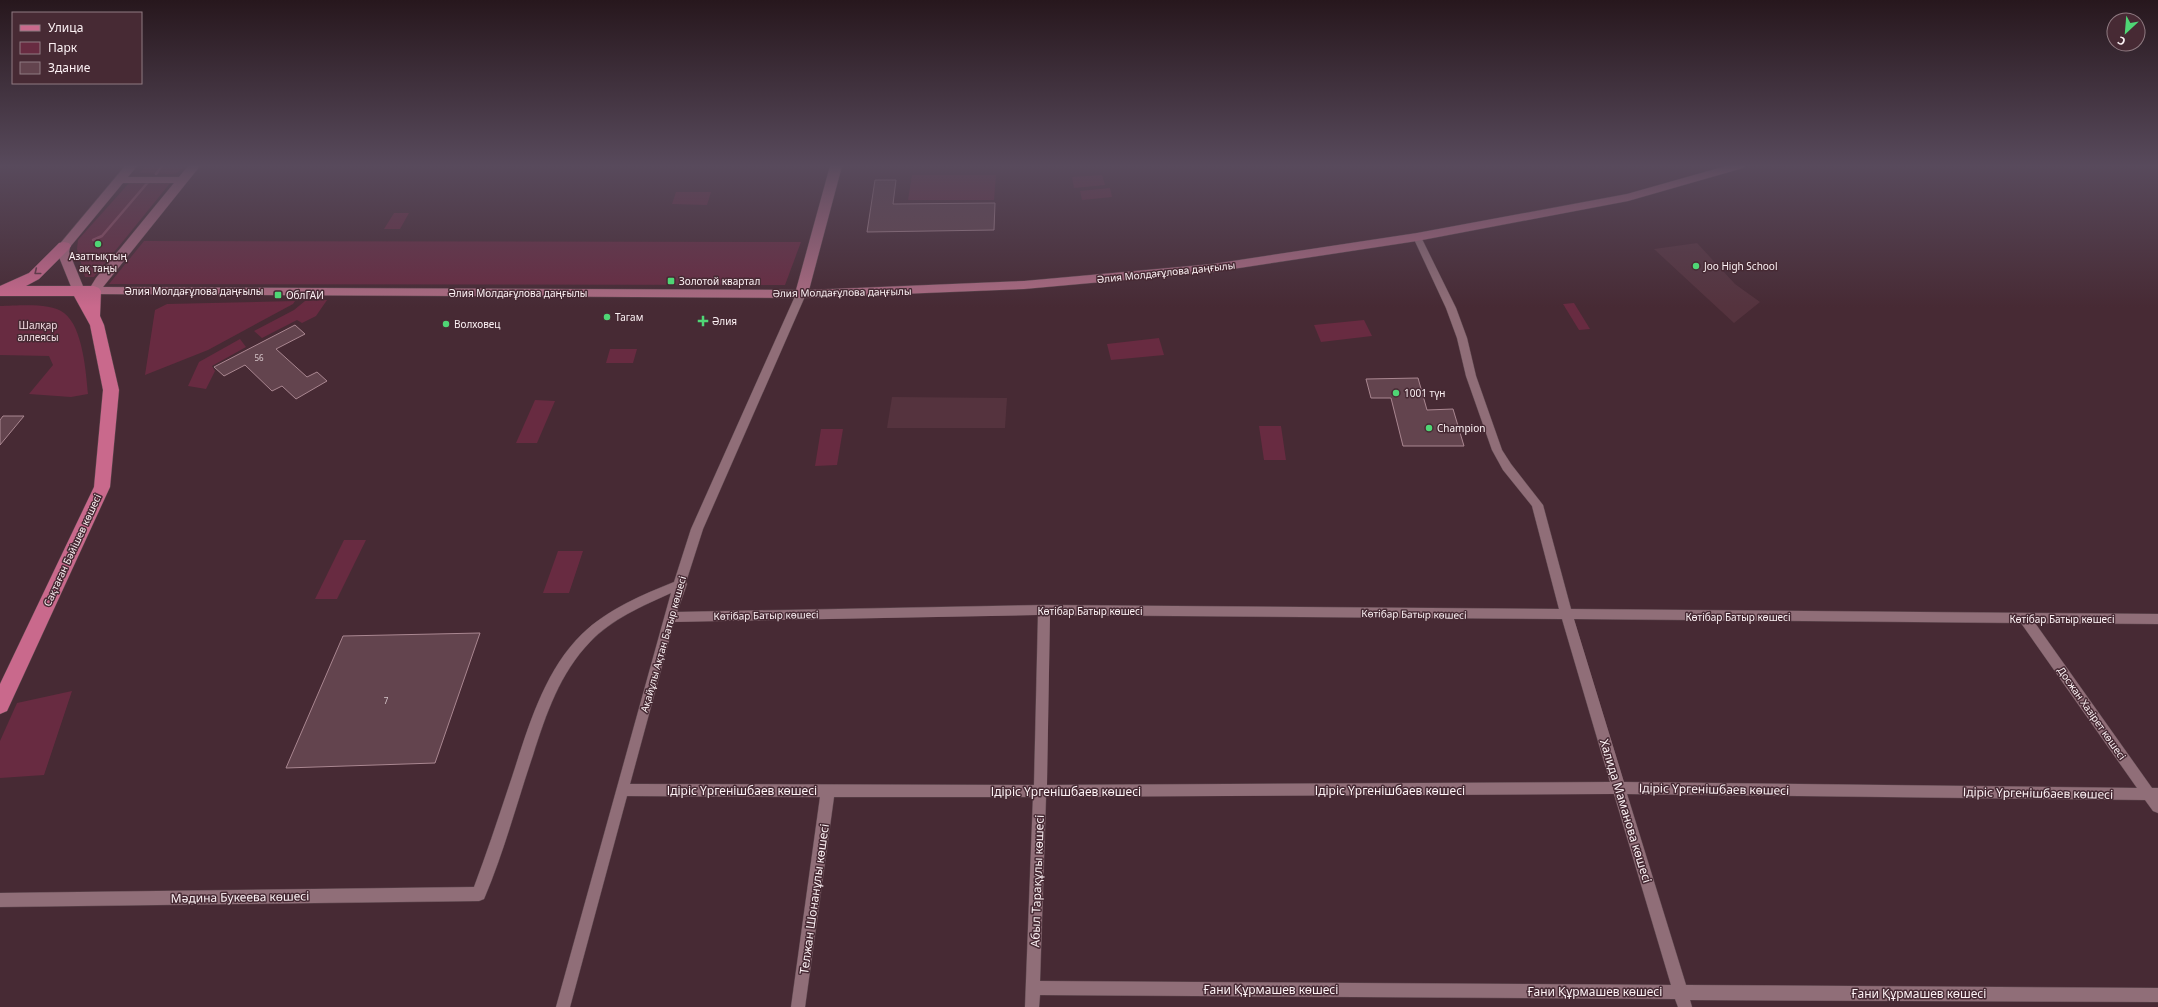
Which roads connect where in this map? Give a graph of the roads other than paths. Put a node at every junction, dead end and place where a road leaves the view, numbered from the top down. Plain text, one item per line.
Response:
1 (92, 213) edge
2 (155, 213) edge
3 (823, 213) edge
4 (1544, 213) edge
5 (1417, 237) junction
6 (64, 246) junction
7 (2, 291) edge
8 (87, 291) junction
9 (801, 294) junction
10 (680, 584) junction
11 (1044, 610) junction
12 (1567, 616) junction
13 (669, 617) junction
14 (2025, 619) junction
15 (2158, 619) edge
16 (0, 705) edge
17 (1619, 788) junction
18 (622, 790) junction
19 (828, 790) junction
20 (1040, 792) junction
21 (2154, 794) edge
22 (2158, 807) edge
23 (0, 900) edge
24 (1032, 988) junction
25 (1680, 992) junction
26 (2158, 995) edge
27 (563, 1007) edge
28 (798, 1007) edge
29 (1032, 1007) edge
30 (1685, 1007) edge

1 - 6 main road
2 - 8 main road
3 - 9 main road
4 - 5 main road, Әлия Молдағұлова даңғылы
5 - 9 main road, Әлия Молдағұлова даңғылы
5 - 12 street, Халида Маманова көшесі
6 -> 7 main road
6 - 8 main road
7 - 8 main road, Әлия Молдағұлова даңғылы
8 - 9 main road, Әлия Молдағұлова даңғылы
8 - 16 main road, Сақтаған Бәйішев көшесі
9 - 10 street, Ақайұлы Ақтан Батыр көшесі
10 - 13 street, Ақайұлы Ақтан Батыр көшесі
10 - 23 street, Мәдина Букеева көшесі
11 - 12 street, Көтібар Батыр көшесі
11 - 13 street, Көтібар Батыр көшесі
11 - 20 street, Абыл Тарақұлы көшесі
12 - 14 street, Көтібар Батыр көшесі
12 - 17 street, Халида Маманова көшесі
13 - 18 street, Ақайұлы Ақтан Батыр көшесі
14 - 15 street, Көтібар Батыр көшесі
14 - 21 street, Досжан Хазірет көшесі
17 - 20 street, Ідіріс Үргенішбаев көшесі
17 - 21 street, Ідіріс Үргенішбаев көшесі
17 - 25 street, Халида Маманова көшесі
18 - 19 street, Ідіріс Үргенішбаев көшесі
18 - 27 street, Ақайұлы Ақтан Батыр көшесі
19 - 20 street, Ідіріс Үргенішбаев көшесі
19 - 28 street, Телжан Шонанұлы көшесі
20 - 24 street, Абыл Тарақұлы көшесі
21 - 22 street, Досжан Хазірет көшесі
24 - 25 street, Ғани Құрмашев көшесі
24 - 29 street, Абыл Тарақұлы көшесі
25 - 26 street, Ғани Құрмашев көшесі
25 - 30 street, Халида Маманова көшесі

